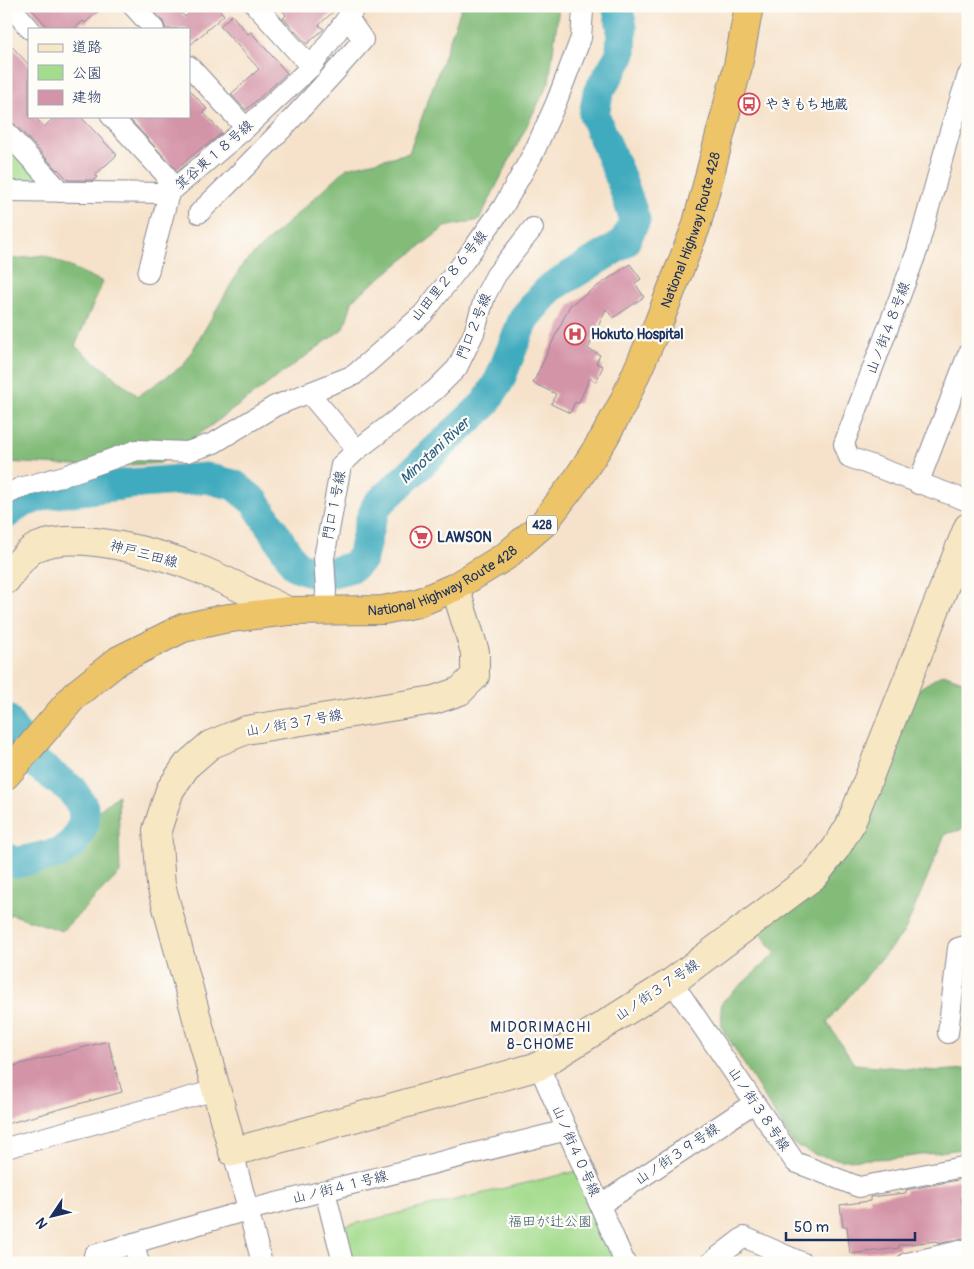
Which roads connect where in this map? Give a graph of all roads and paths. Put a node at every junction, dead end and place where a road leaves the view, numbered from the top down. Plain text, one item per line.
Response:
1 (10, 6) edge
2 (133, 6) edge
3 (256, 6) edge
4 (749, 6) edge
5 (583, 10) dead end
6 (352, 12) edge
7 (29, 28) edge
8 (153, 28) edge
9 (190, 67) edge
10 (312, 67) junction
11 (968, 75) edge
12 (113, 118) edge
13 (246, 128) junction
14 (6, 132) edge
15 (6, 191) edge
16 (61, 192) junction
17 (169, 193) junction
18 (199, 213) dead end
19 (533, 228) dead end
20 (148, 274) dead end
21 (968, 354) edge
22 (309, 393) junction
23 (357, 450) junction
24 (918, 484) junction
25 (6, 496) edge
26 (968, 501) edge
27 (968, 527) edge
28 (6, 580) edge
29 (455, 587) junction
30 (326, 600) junction
31 (288, 611) junction
32 (10, 770) edge
33 (968, 945) edge
34 (672, 982) junction
35 (948, 1033) dead end
36 (539, 1066) junction
37 (216, 1090) junction
38 (754, 1102) junction
39 (567, 1130) junction
40 (6, 1148) edge
41 (233, 1152) junction
42 (968, 1166) edge
43 (326, 1191) junction
44 (600, 1205) junction
45 (248, 1210) junction
46 (134, 1243) junction
47 (968, 1249) edge
48 (94, 1255) dead end
49 (139, 1263) edge
50 (262, 1263) edge
51 (343, 1263) edge
52 (625, 1263) edge
53 (710, 1263) edge
54 (803, 1263) edge
55 (907, 1263) edge

1 - 7 street
2 - 8 street
3 - 10 street
4 - 29 highway, National Highway Route 428 / 428
5 - 22 street, 山田里２８６号線
6 - 10 street, 箕谷東１８号線
6 - 18 street, 箕谷東１８号線
9 - 13 street
10 - 13 street, 箕谷東１８号線
11 - 24 street, 山ノ街４８号線
12 - 17 street
13 - 17 street, 箕谷東１８号線
14 - 16 street
15 - 16 street, 箕谷東１８号線
16 - 17 street, 箕谷東１８号線
17 - 20 street
19 - 23 street, 門口２号線
21 - 24 street
22 - 23 street
22 - 25 street, 山田里２８６号線
23 - 30 street, 門口１号線
24 - 26 street, 山ノ街４８号線
27 - 34 street, 山ノ街３７号線
28 - 31 street, 神戸三田線
29 - 30 highway, National Highway Route 428 / 428
29 - 37 street, 山ノ街３７号線
30 - 31 highway, National Highway Route 428 / 428
31 - 32 highway, National Highway Route 428 / 428
33 - 35 street
34 - 36 street, 山ノ街３７号線
34 - 38 street, 山ノ街３８号線
36 - 39 street, 山ノ街４０号線
36 - 41 street, 山ノ街３７号線
37 - 40 street
37 - 41 street, 山ノ街３７号線
38 - 42 street, 山ノ街３８号線
38 - 44 street, 山ノ街３９号線
39 - 43 street, 山ノ街４１号線
39 - 44 street, 山ノ街４０号線
41 - 45 street, 山ノ街３７号線
43 - 45 street, 山ノ街４１号線
43 - 51 street
44 - 52 street, 山ノ街４０号線
45 - 46 street, 山ノ街４１号線
45 - 50 street, 山ノ街３７号線
46 - 48 street, 山ノ街４１号線
46 - 49 street
47 - 55 street
53 - 54 street

